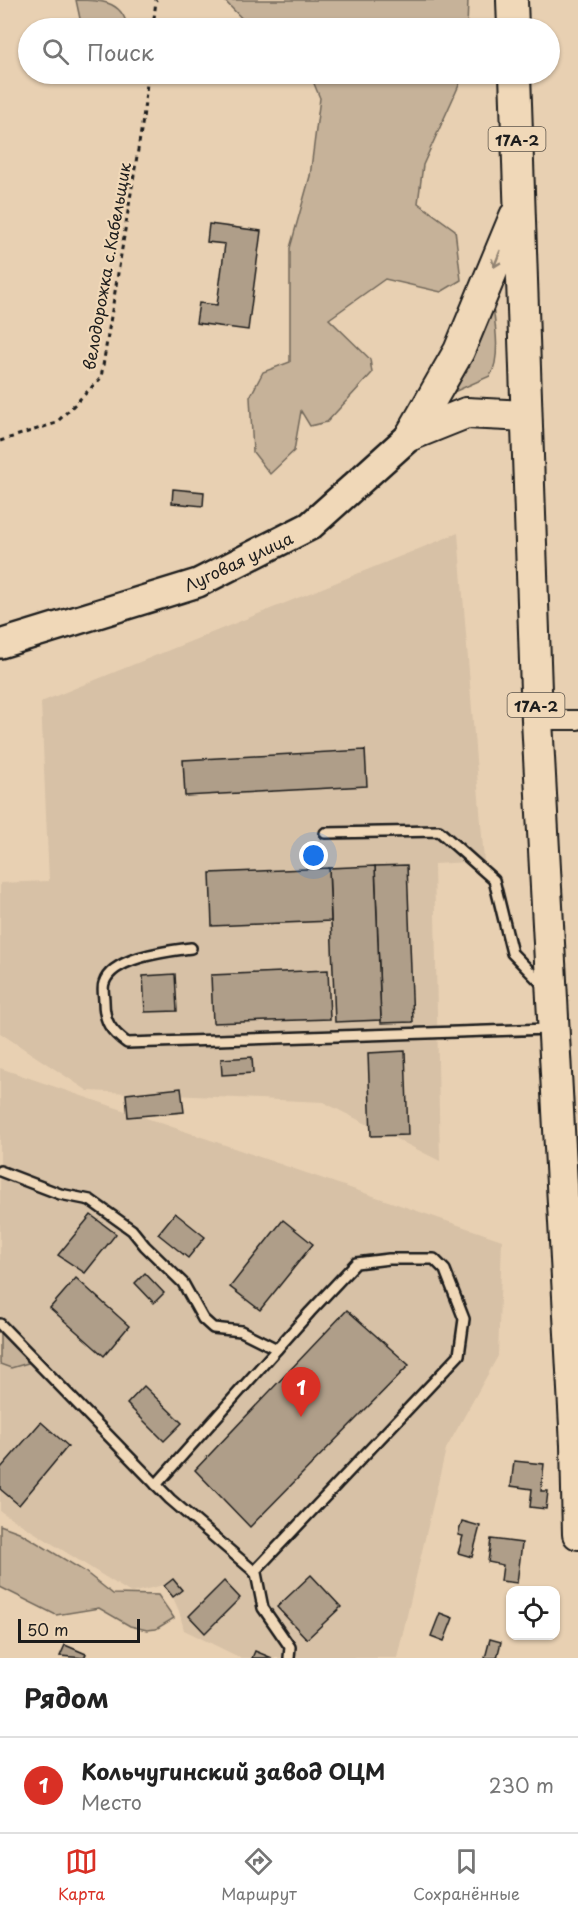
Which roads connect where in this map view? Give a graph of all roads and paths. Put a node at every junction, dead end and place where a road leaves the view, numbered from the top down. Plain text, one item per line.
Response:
1 (156, 0) edge
2 (512, 0) edge
3 (154, 18) edge
4 (513, 18) edge
5 (147, 84) edge
6 (515, 84) edge
7 (519, 205) junction
8 (526, 416) junction
9 (411, 435) junction
10 (0, 441) edge
11 (0, 644) edge
12 (537, 720) junction
13 (578, 720) edge
14 (325, 833) dead end
15 (191, 948) dead end
16 (551, 993) junction
17 (552, 1029) junction
18 (0, 1171) edge
19 (0, 1324) edge
20 (277, 1349) junction
21 (156, 1485) junction
22 (578, 1534) edge
23 (254, 1572) junction
24 (289, 1658) edge

1 - 3 path
2 - 4 main road
5 - 10 path, велодорожка с.Кабельщик
6 - 7 main road, 17А-2
7 - 8 main road, 17А-2
7 -> 9 main road
8 - 9 main road
8 - 12 main road, 17А-2
9 - 11 street, Луговая улица
12 - 13 street
12 - 16 main road, 17А-2
14 - 16 lane
15 - 17 lane
16 - 17 main road, 17А-2
17 - 22 main road, 17А-2
18 - 20 lane
19 - 21 lane
20 - 21 lane
20 - 23 lane
21 - 23 lane
23 - 24 lane

